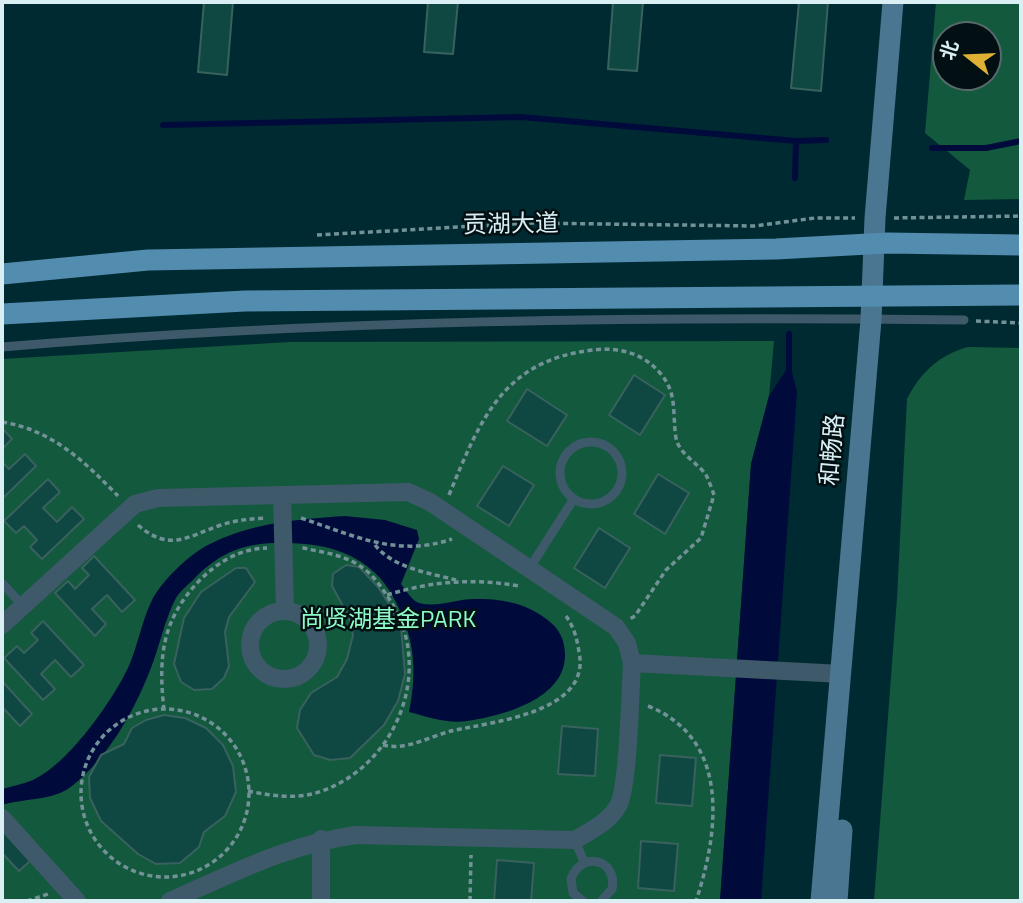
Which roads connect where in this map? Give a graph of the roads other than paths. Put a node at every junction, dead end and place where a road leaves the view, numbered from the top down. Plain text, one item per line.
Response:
1 (893, 2) edge
2 (904, 2) edge
3 (881, 218) junction
4 (881, 244) junction
5 (1021, 245) edge
6 (2, 274) edge
7 (878, 294) junction
8 (1021, 295) edge
9 (2, 314) edge
10 (877, 320) junction
11 (964, 320) road end
12 (2, 347) edge
13 (282, 495) junction
14 (573, 500) junction
15 (530, 569) junction
16 (2, 583) edge
17 (23, 606) junction
18 (285, 610) dead end
19 (2, 625) edge
20 (632, 663) junction
21 (842, 674) junction
22 (2, 818) edge
23 (321, 839) junction
24 (575, 839) junction
25 (584, 862) junction
26 (77, 901) edge
27 (170, 901) edge
28 (321, 901) edge
29 (583, 901) edge
30 (601, 901) edge
31 (821, 901) edge
32 (837, 901) edge

1 - 3 street, 和畅路
2 - 3 street, 和畅路
3 - 4 street, 和畅路
4 - 5 main road, 贡湖大道
4 - 6 main road, 贡湖大道
4 - 7 street, 和畅路
7 - 8 main road
7 - 9 main road
7 - 10 street, 和畅路
10 - 11 lane
10 - 12 lane
10 - 21 street, 和畅路
10 - 32 street, 和畅路
13 - 15 street
13 - 17 street
13 - 18 street
14 - 14 lane
14 - 15 lane
15 - 20 street
16 - 17 lane
17 - 19 street
20 - 21 street
20 - 24 street
21 - 31 street, 和畅路
22 - 26 street
23 - 24 street
23 - 27 street
23 - 28 street
24 - 25 lane
25 - 29 lane
25 - 30 lane

